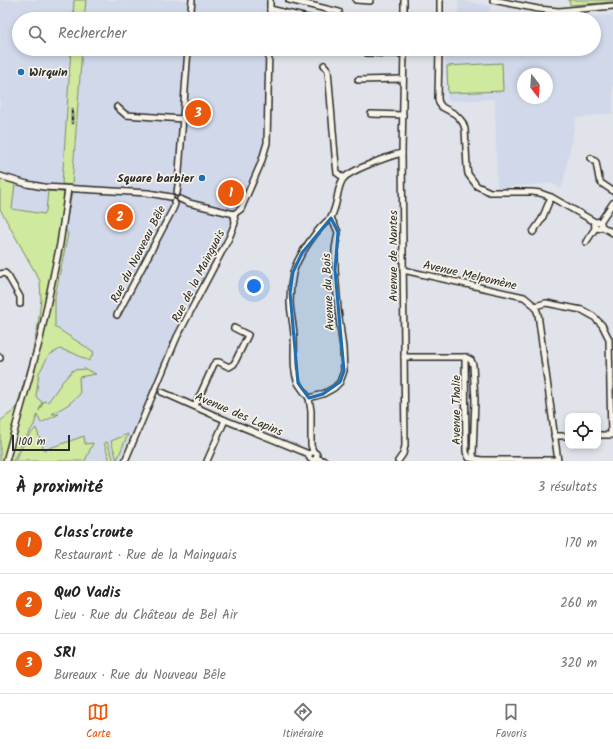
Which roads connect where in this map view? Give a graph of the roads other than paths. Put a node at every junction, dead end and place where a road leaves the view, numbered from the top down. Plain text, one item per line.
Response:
1 (192, 0) edge
2 (270, 0) edge
3 (289, 0) edge
4 (356, 0) edge
5 (404, 0) edge
6 (440, 0) edge
7 (493, 0) edge
8 (370, 1) dead end
9 (613, 6) edge
10 (270, 9) joint
11 (191, 12) edge
12 (283, 12) edge
13 (339, 12) dead end
14 (404, 12) edge
15 (440, 12) edge
16 (188, 56) edge
17 (269, 56) edge
18 (404, 56) edge
19 (439, 56) edge
20 (324, 65) dead end
21 (403, 79) junction
22 (358, 80) dead end
23 (117, 107) dead end
24 (371, 114) dead end
25 (403, 115) junction
26 (183, 119) junction
27 (402, 153) junction
28 (592, 158) dead end
29 (0, 176) edge
30 (344, 178) junction
31 (68, 189) junction
32 (613, 191) edge
33 (177, 193) junction
34 (551, 197) junction
35 (173, 199) junction
36 (180, 199) junction
37 (613, 203) edge
38 (234, 214) junction
39 (331, 218) junction
40 (598, 224) junction
41 (533, 232) dead end
42 (613, 233) edge
43 (586, 242) dead end
44 (404, 270) junction
45 (0, 274) edge
46 (20, 304) dead end
47 (535, 306) junction
48 (117, 315) dead end
49 (234, 328) dead end
50 (404, 357) junction
51 (466, 357) junction
52 (162, 392) dead end
53 (309, 398) junction
54 (195, 406) junction
55 (225, 420) junction
56 (612, 432) edge
57 (601, 434) edge
58 (554, 436) junction
59 (565, 436) edge
60 (311, 453) junction
61 (314, 459) edge
62 (474, 459) junction
63 (558, 460) edge
64 (6, 461) edge
65 (125, 461) edge
66 (207, 461) edge
67 (325, 461) edge
68 (398, 461) edge

1 - 11 street
2 - 10 street
3 - 13 street
4 - 8 street
5 - 14 street
6 - 15 street
7 - 9 street
10 - 12 street
16 - 26 street
17 - 38 street, Rue de la Mainguais
18 - 21 street, Avenue de Nantes
19 - 34 street
20 - 30 street
21 - 22 street
21 - 25 street, Avenue de Nantes
23 - 26 street
24 - 25 street
25 - 27 street, Avenue de Nantes
26 - 33 street
27 - 30 street
27 - 44 street, Avenue de Nantes
28 - 32 street
29 - 31 street
30 - 39 street
31 - 35 street
31 - 64 street
33 - 35 street
33 - 36 street
34 - 40 street
34 - 41 street
35 - 36 street
35 - 48 street, Rue du Nouveau Bêle
36 - 38 street
37 - 40 street
38 - 65 street, Rue de la Mainguais
39 - 53 street
39 - 53 street, Avenue du Bois
40 - 42 street
40 - 43 street
44 - 47 street, Avenue Melpomène
44 - 50 street, Avenue de Nantes
45 - 46 street
47 - 56 street
47 - 58 street
49 - 54 street
50 - 51 street
50 - 68 street, Avenue de Nantes
51 - 62 street
51 - 62 street, Avenue Thalie
52 - 54 street, Avenue des Lapins
53 - 60 street
54 - 55 street, Avenue des Lapins
55 - 60 street, Avenue des Lapins
55 - 66 street
56 - 57 street
58 - 59 street
58 - 63 street
60 - 61 street
61 - 67 street
62 - 63 street

